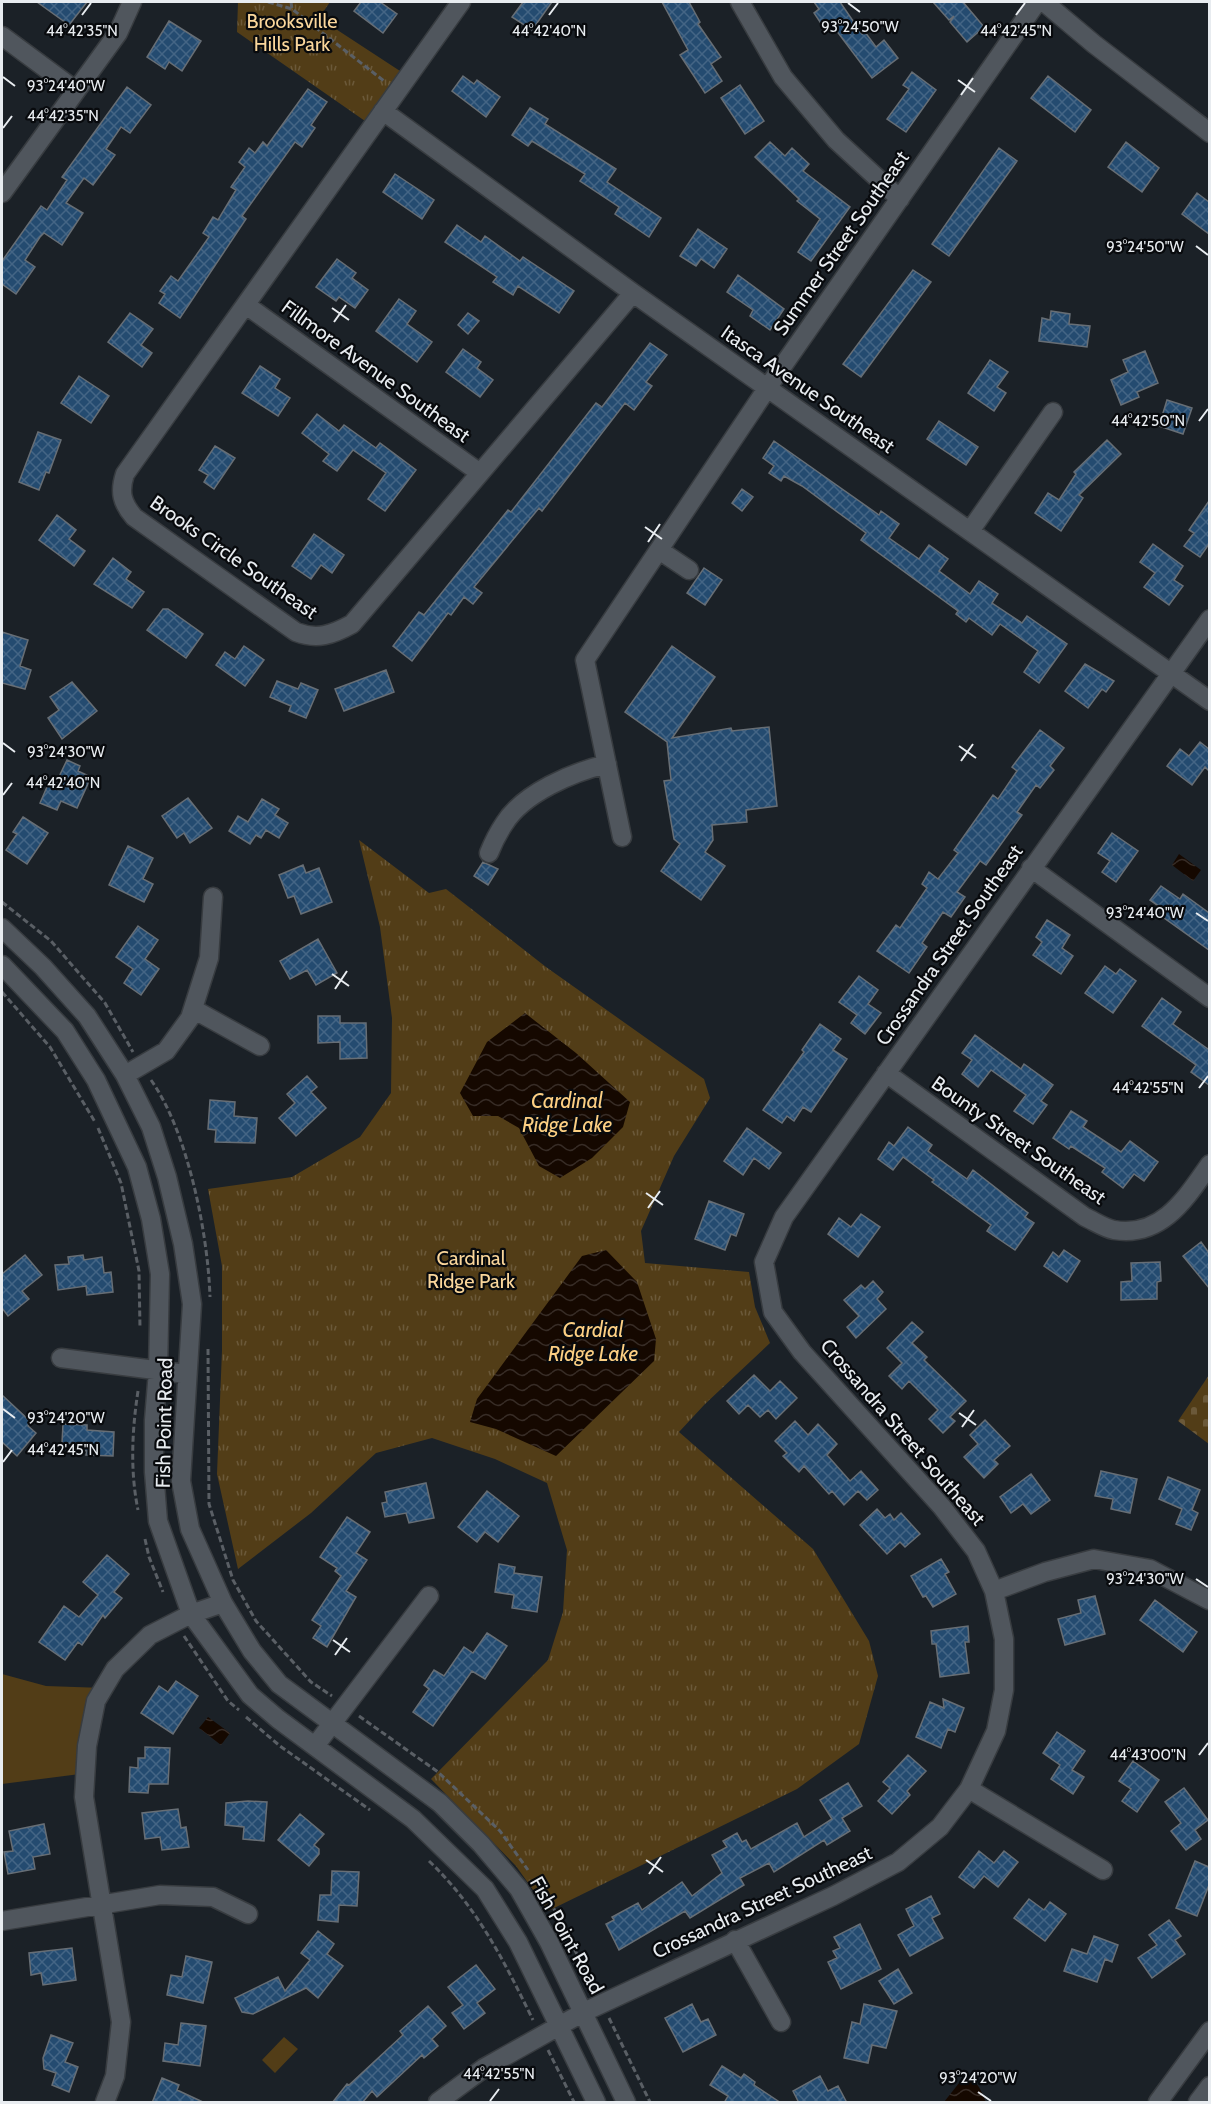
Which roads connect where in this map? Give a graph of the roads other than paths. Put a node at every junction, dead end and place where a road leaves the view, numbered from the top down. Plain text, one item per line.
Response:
1 (132, 2) edge
2 (461, 2) edge
3 (740, 2) edge
4 (1037, 2) edge
5 (1044, 2) edge
6 (2, 36) edge
7 (75, 90) junction
8 (383, 111) junction
9 (1209, 133) edge
10 (2, 193) edge
11 (900, 199) junction
12 (633, 293) junction
13 (246, 305) junction
14 (768, 387) junction
15 (1053, 412) dead end
16 (480, 473) junction
17 (970, 531) junction
18 (659, 550) junction
19 (689, 570) dead end
20 (1209, 619) edge
21 (1171, 673) junction
22 (1209, 701) edge
23 (607, 764) junction
24 (622, 837) dead end
25 (489, 853) dead end
26 (1031, 868) junction
27 (213, 897) dead end
28 (2, 928) edge
29 (2, 965) edge
30 (1209, 998) edge
31 (193, 1009) junction
32 (260, 1046) dead end
33 (133, 1071) junction
34 (886, 1073) junction
35 (1209, 1164) edge
36 (61, 1358) dead end
37 (150, 1369) junction
38 (186, 1374) junction
39 (994, 1591) junction
40 (429, 1596) dead end
41 (1209, 1600) edge
42 (224, 1603) junction
43 (183, 1618) junction
44 (332, 1725) junction
45 (315, 1746) junction
46 (969, 1789) junction
47 (1103, 1870) dead end
48 (100, 1906) junction
49 (248, 1914) dead end
50 (2, 1921) edge
51 (735, 1940) junction
52 (584, 2012) junction
53 (782, 2022) dead end
54 (559, 2026) junction
55 (1209, 2031) edge
56 (1209, 2086) edge
57 (105, 2103) edge
58 (438, 2103) edge
59 (596, 2103) edge
60 (626, 2103) edge
61 (1158, 2103) edge
62 (1198, 2103) edge

1 - 7 street
2 - 8 street, Brooks Circle Southeast
3 - 11 street
4 - 11 street, Summer Street Southeast
5 - 9 street
6 - 7 street
7 - 10 street
8 - 12 street, Itasca Avenue Southeast
8 - 13 street, Brooks Circle Southeast
11 - 14 street, Summer Street Southeast
12 - 14 street, Itasca Avenue Southeast
12 - 16 street, Brooks Circle Southeast
13 - 16 street, Fillmore Avenue Southeast
13 - 16 street, Brooks Circle Southeast
14 - 17 street, Itasca Avenue Southeast
14 - 18 street, Summer Street Southeast
15 - 17 street
17 - 21 street, Itasca Avenue Southeast
18 - 19 street
18 - 23 street, Summer Street Southeast
20 - 21 street, Crossandra Street Southeast
21 - 22 street, Itasca Avenue Southeast
21 - 26 street, Crossandra Street Southeast
23 - 24 street, Summer Street Southeast
23 - 25 street
26 - 30 street
26 - 34 street, Crossandra Street Southeast
27 - 31 street
28 - 33 street, Fish Point Road
29 - 37 street, Fish Point Road
31 - 32 street
31 - 33 street
33 - 38 street, Fish Point Road
34 - 35 street, Bounty Street Southeast
34 - 39 street, Crossandra Street Southeast
36 - 37 street
37 - 38 street
37 - 43 street, Fish Point Road
38 - 42 street, Fish Point Road
39 - 41 street
39 - 46 street, Crossandra Street Southeast
40 - 44 street
42 - 43 street
42 - 44 street, Fish Point Road
43 - 45 street, Fish Point Road
43 - 48 street
44 - 45 street
44 - 52 street, Fish Point Road
45 - 54 street, Fish Point Road
46 - 47 street
46 - 51 street, Crossandra Street Southeast
48 - 49 street
48 - 50 street
48 - 57 street
51 - 52 street, Crossandra Street Southeast
51 - 53 street
52 - 54 street, Crossandra Street Southeast
52 - 60 street, Fish Point Road
54 - 58 street, Crossandra Street Southeast
54 - 59 street, Fish Point Road
55 - 61 street
56 - 62 street

